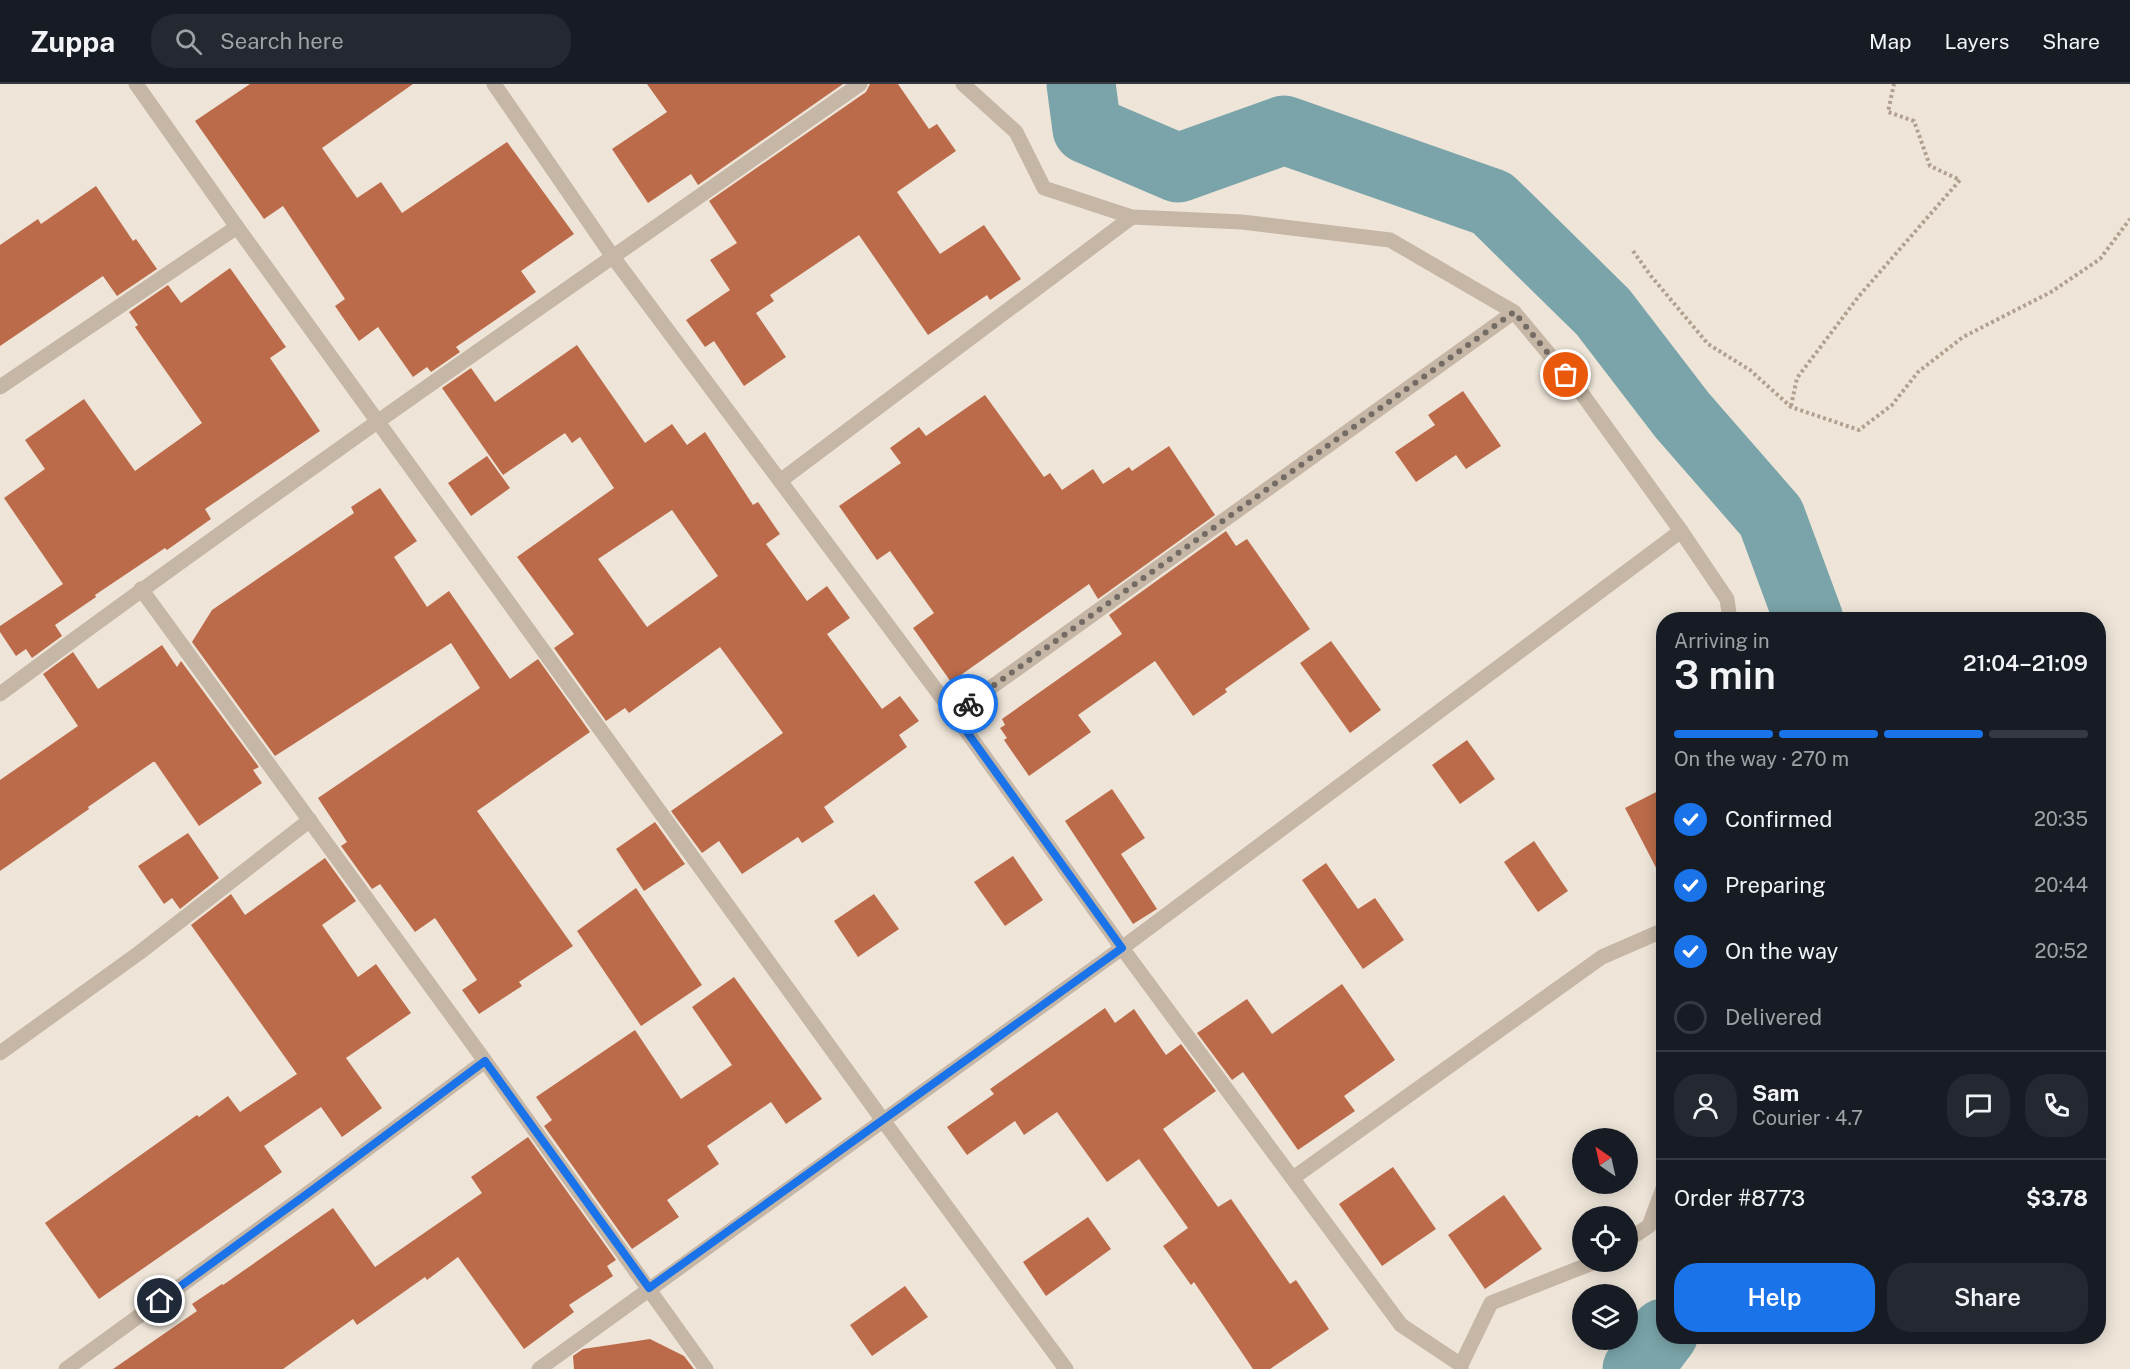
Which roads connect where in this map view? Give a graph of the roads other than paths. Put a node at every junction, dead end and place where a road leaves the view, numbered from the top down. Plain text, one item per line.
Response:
1 (136, 84) edge
2 (494, 84) edge
3 (860, 84) edge
4 (963, 84) edge
5 (1132, 217) junction
6 (237, 227) junction
7 (613, 257) junction
8 (1514, 312) junction
9 (0, 387) edge
10 (378, 421) junction
11 (780, 481) junction
12 (1681, 531) junction
13 (141, 589) junction
14 (1728, 612) edge
15 (0, 694) edge
16 (954, 714) junction
17 (310, 820) junction
18 (1656, 933) edge
19 (1122, 948) junction
20 (0, 1053) edge
21 (485, 1061) junction
22 (882, 1119) junction
23 (1293, 1178) junction
24 (1656, 1207) edge
25 (1638, 1233) edge
26 (1572, 1271) edge
27 (649, 1288) junction
28 (1461, 1367) edge
29 (66, 1369) edge
30 (539, 1369) edge
31 (706, 1369) edge
32 (1066, 1369) edge

1 - 6 street
2 - 7 street
3 - 7 street
4 - 5 street
5 - 8 street
5 - 11 street
6 - 9 street
6 - 10 street
7 - 10 street
7 - 11 street
8 - 12 street
8 - 16 street
10 - 13 street
10 - 22 street
11 - 16 street
12 - 14 street
12 - 19 street
13 - 15 street
13 - 17 street
16 - 19 street
17 - 20 street
17 - 21 street
18 - 23 street
19 - 22 street
19 - 23 street
21 - 27 street
21 - 29 street
22 - 27 street
22 - 32 street
23 - 28 street
24 - 25 street
26 - 28 street
27 - 30 street
27 - 31 street

